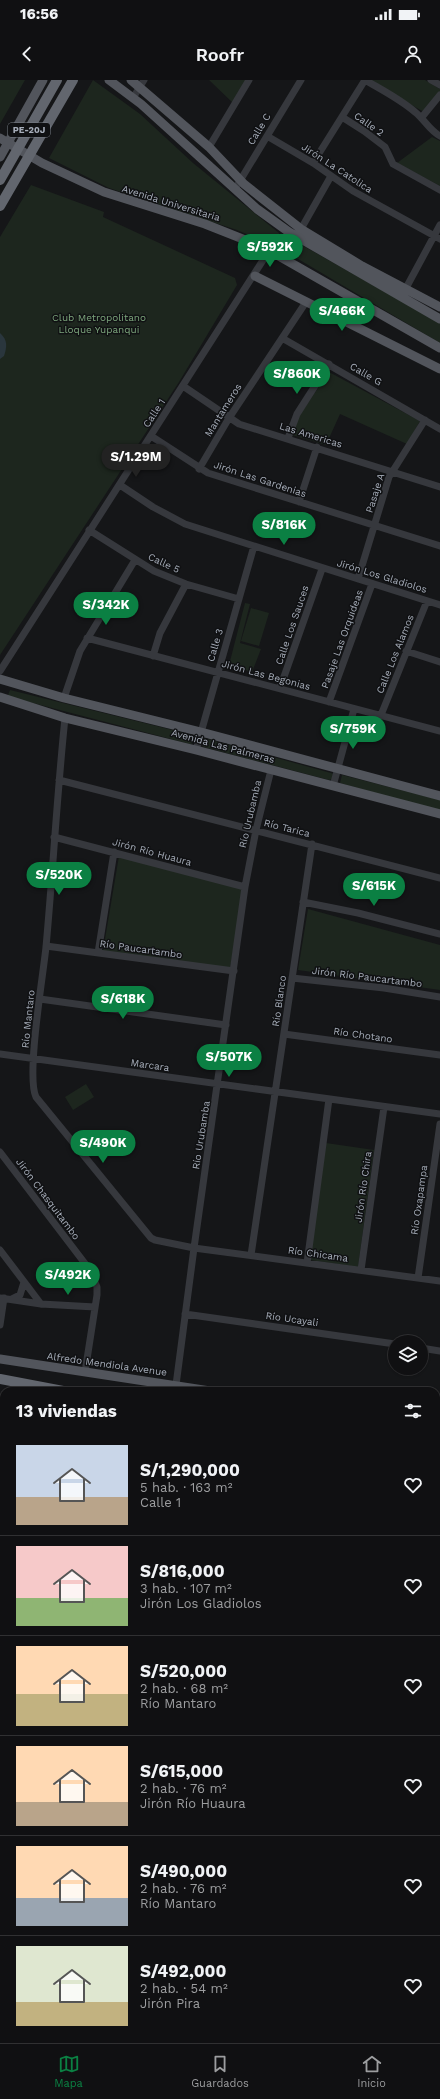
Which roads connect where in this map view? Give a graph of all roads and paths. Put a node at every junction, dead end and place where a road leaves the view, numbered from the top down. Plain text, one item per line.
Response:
1 (43, 80) edge
2 (57, 80) edge
3 (73, 80) edge
4 (109, 80) edge
5 (131, 80) edge
6 (249, 80) edge
7 (300, 80) edge
8 (365, 80) edge
9 (431, 80) edge
10 (142, 84) edge
11 (440, 85) edge
12 (440, 95) edge
13 (133, 98) junction
14 (342, 117) junction
15 (422, 117) junction
16 (267, 136) junction
17 (440, 136) edge
18 (0, 138) edge
19 (8, 143) junction
20 (209, 147) junction
21 (18, 149) junction
22 (29, 156) junction
23 (0, 157) edge
24 (314, 164) junction
25 (331, 176) junction
26 (0, 180) edge
27 (240, 180) junction
28 (234, 189) junction
29 (440, 190) edge
30 (0, 206) edge
31 (440, 225) edge
32 (298, 233) junction
33 (437, 237) edge
34 (271, 251) junction
35 (255, 276) junction
36 (406, 288) junction
37 (306, 302) junction
38 (440, 307) edge
39 (440, 319) edge
40 (282, 338) junction
41 (440, 348) edge
42 (329, 364) junction
43 (440, 369) edge
44 (183, 386) junction
45 (229, 418) junction
46 (425, 420) junction
47 (440, 429) edge
48 (151, 436) junction
49 (288, 438) junction
50 (317, 447) junction
51 (199, 469) junction
52 (392, 472) junction
53 (120, 485) junction
54 (440, 487) edge
55 (299, 502) junction
56 (375, 526) junction
57 (89, 530) junction
58 (254, 546) junction
59 (440, 546) edge
60 (135, 560) junction
61 (322, 569) junction
62 (358, 579) junction
63 (186, 584) junction
64 (372, 584) junction
65 (239, 599) junction
66 (427, 600) junction
67 (440, 605) edge
68 (87, 638) junction
69 (406, 651) junction
70 (154, 656) junction
71 (440, 662) edge
72 (0, 671) edge
73 (218, 672) junction
74 (0, 679) edge
75 (280, 688) junction
76 (0, 697) edge
77 (64, 698) junction
78 (329, 702) junction
79 (354, 709) junction
80 (381, 715) junction
81 (65, 718) junction
82 (440, 731) edge
83 (201, 732) junction
84 (196, 750) junction
85 (338, 769) junction
86 (271, 770) junction
87 (59, 780) junction
88 (333, 786) junction
89 (440, 796) edge
90 (440, 814) edge
91 (256, 830) junction
92 (54, 837) junction
93 (312, 844) junction
94 (114, 852) junction
95 (440, 878) edge
96 (245, 887) junction
97 (303, 902) junction
98 (440, 934) edge
99 (46, 946) junction
100 (98, 953) junction
101 (234, 972) junction
102 (292, 978) junction
103 (440, 997) edge
104 (40, 999) junction
105 (226, 1024) junction
106 (284, 1034) junction
107 (0, 1054) edge
108 (440, 1055) edge
109 (34, 1059) junction
110 (218, 1084) junction
111 (275, 1092) junction
112 (329, 1100) junction
113 (384, 1107) junction
114 (440, 1114) edge
115 (440, 1124) edge
116 (0, 1152) edge
117 (194, 1248) junction
118 (0, 1250) edge
119 (251, 1255) junction
120 (307, 1263) junction
121 (361, 1270) junction
122 (418, 1278) junction
123 (440, 1281) edge
124 (24, 1282) junction
125 (2, 1298) edge
126 (12, 1299) junction
127 (41, 1304) junction
128 (94, 1307) junction
129 (185, 1314) junction
130 (0, 1325) edge
131 (388, 1343) edge
132 (428, 1349) edge
133 (440, 1351) edge
134 (0, 1359) edge
135 (85, 1372) junction
136 (0, 1380) edge
137 (176, 1385) junction
138 (40, 1387) edge
139 (187, 1387) edge

1 - 19 main road
2 - 21 highway, PE-20J
3 - 22 highway, PE-20J
4 - 13 main road
5 - 10 main road
6 - 20 street
7 - 16 street, Calle C
8 - 14 street
8 - 15 street
9 - 11 street
10 - 13 street
10 - 20 main road
12 - 15 street
13 - 28 main road
14 - 24 street
14 - 29 street, Calle 2
15 - 17 street
16 - 24 street, Jirón La Catolica
16 - 27 street, Calle C
18 - 19 main road, Avenida Universitaria
19 - 21 main road, Avenida Universitaria
19 - 23 main road
20 - 27 main road
21 - 22 main road, Avenida Universitaria
21 - 26 highway, PE-20J
22 - 30 highway, PE-20J
22 - 34 main road, Avenida Universitaria
24 - 25 street, Jirón La Catolica
25 - 32 street
25 - 33 street, Jirón La Catolica
27 - 28 street, Calle C
27 - 32 main road
28 - 32 main road
31 - 33 street
32 - 34 street
32 - 36 main road
32 - 39 main road
33 - 36 street
34 - 35 street, Calle 1
34 - 41 main road, Avenida Universitaria
35 - 37 main road
35 - 44 street, Calle 1
36 - 38 main road
37 - 40 street, Mantameros
37 - 43 main road
40 - 42 street, Calle G
40 - 45 street, Mantameros
42 - 46 street, Calle G
42 - 49 street
44 - 45 street, Las Americas
44 - 48 street, Calle 1
45 - 49 street, Las Americas
45 - 51 street, Mantameros
46 - 47 street, Calle G
46 - 52 street, Pasaje A
48 - 51 street, Jirón Las Gardenias
48 - 53 street, Calle 1
49 - 50 street, Las Americas
50 - 52 street, Las Americas
50 - 55 street
51 - 55 street, Jirón Las Gardenias
52 - 54 street, Las Americas
52 - 56 street, Pasaje A
53 - 57 street, Calle 1
53 - 58 street, Jirón Los Gladiolos
55 - 56 street, Jirón Las Gardenias
56 - 59 street, Jirón Las Gardenias
56 - 62 street, Pasaje A
57 - 60 street, Calle 5
57 - 72 street, Calle 1
58 - 61 street, Jirón Los Gladiolos
58 - 65 street, Calle 3
60 - 63 street, Calle 5
60 - 68 street
61 - 62 street, Jirón Los Gladiolos
61 - 75 street, Calle Los Sauces
62 - 64 street, Jirón Los Gladiolos
63 - 65 street, Calle 5
63 - 70 street
64 - 66 street, Jirón Los Gladiolos
64 - 78 street, Pasaje Las Orquideas
65 - 73 street, Calle 3
66 - 67 street, Jirón Los Gladiolos
66 - 69 street, Calle Los Alamos
68 - 70 street, Jirón Las Begonias
68 - 77 street
69 - 71 street
69 - 80 street, Calle Los Alamos
70 - 73 street, Jirón Las Begonias
73 - 75 street, Jirón Las Begonias
73 - 83 street, Calle 3
74 - 77 main road, Avenida Las Palmeras
75 - 78 street, Jirón Las Begonias
76 - 81 main road, Avenida Las Palmeras
77 - 83 main road, Avenida Las Palmeras
78 - 79 street, Jirón Las Begonias
79 - 80 street, Jirón Las Begonias
79 - 85 street
80 - 82 street, Jirón Las Begonias
81 - 84 main road, Avenida Las Palmeras
81 - 87 street, Río Mantaro
83 - 84 street, Calle 3
83 - 85 main road, Avenida Las Palmeras
84 - 86 main road, Avenida Las Palmeras
85 - 88 street
85 - 89 main road, Avenida Las Palmeras
86 - 88 main road, Avenida Las Palmeras
86 - 91 street, Río Urubamba
87 - 91 street, Río Tarica
87 - 92 street, Río Mantaro
88 - 90 main road, Avenida Las Palmeras
91 - 93 street, Río Tarica
91 - 96 street, Río Urubamba
92 - 94 street, Jirón Río Huaura
92 - 99 street, Río Mantaro
93 - 95 street, Río Tarica
93 - 97 street, Río Blanco
94 - 96 street, Jirón Río Huaura
94 - 100 street
96 - 101 street, Río Urubamba
97 - 98 street
97 - 102 street, Río Blanco
99 - 100 street, Río Paucartambo
99 - 104 street, Río Mantaro
100 - 101 street, Río Paucartambo
101 - 105 street, Río Urubamba
102 - 103 street, Jirón Río Paucartambo
102 - 106 street, Río Blanco
104 - 105 street
104 - 109 street, Río Mantaro
105 - 110 street, Río Urubamba
106 - 108 street, Río Chotano
106 - 111 street, Río Blanco
107 - 109 street, Marcara
109 - 110 street, Marcara
109 - 117 street, Río Mantaro
110 - 111 street, Marcara
110 - 117 street, Río Urubamba
111 - 112 street, Marcara
111 - 119 street, Río Blanco
112 - 113 street, Marcara
112 - 120 street
113 - 114 street, Marcara
113 - 121 street, Jirón Río Chira
115 - 122 street, Río Oxapampa
116 - 128 street, Jirón Chasquitambo
117 - 119 street, Río Chicama
117 - 129 street, Río Urubamba
118 - 124 street
119 - 120 street, Río Chicama
120 - 121 street, Río Chicama
121 - 122 street, Río Chicama
122 - 123 street, Río Chicama
124 - 126 street
124 - 127 street
125 - 126 street
125 - 130 street
126 - 127 street
127 - 128 street
128 - 135 street, Jirón Chasquitambo
129 - 131 street, Río Ucayali
129 - 137 street, Río Urubamba
132 - 133 street
134 - 135 main road, Alfredo Mendiola Avenue
135 - 137 main road, Alfredo Mendiola Avenue
136 - 138 highway
137 - 139 main road, Alfredo Mendiola Avenue

